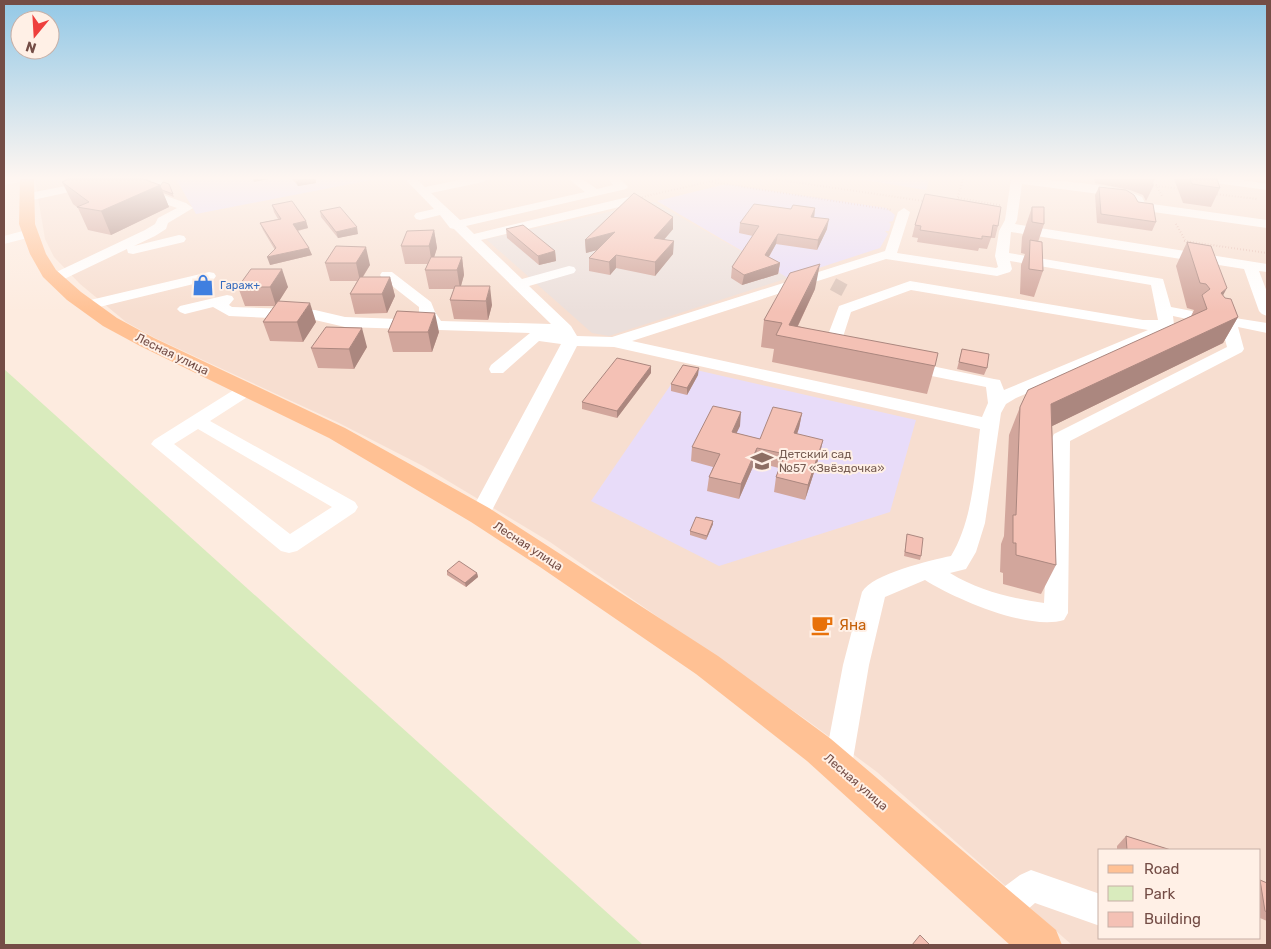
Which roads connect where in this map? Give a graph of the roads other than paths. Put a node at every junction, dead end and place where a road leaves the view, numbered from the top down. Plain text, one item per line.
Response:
1 (27, 223) edge
2 (162, 223) edge
3 (462, 223) edge
4 (535, 223) edge
5 (900, 223) edge
6 (1007, 223) edge
7 (1049, 223) edge
8 (455, 225) joint
9 (17, 236) edge
10 (178, 239) dead end
11 (470, 239) junction
12 (890, 255) junction
13 (1002, 256) junction
14 (1250, 265) junction
15 (1267, 268) edge
16 (568, 270) dead end
17 (387, 275) edge
18 (209, 276) dead end
19 (58, 281) junction
20 (518, 284) junction
21 (1217, 285) edge
22 (846, 292) tunnel mouth
23 (863, 302) junction
24 (87, 305) junction
25 (185, 309) dead end
26 (1267, 311) edge
27 (1187, 314) dead end
28 (1165, 318) junction
29 (1222, 320) junction
30 (435, 323) junction
31 (1267, 328) edge
32 (568, 335) junction
33 (614, 342) junction
34 (888, 362) edge
35 (846, 368) junction
36 (497, 369) dead end
37 (246, 390) junction
38 (993, 413) junction
39 (197, 422) junction
40 (480, 515) junction
41 (926, 569) junction
42 (838, 765) junction
43 (1098, 909) edge
44 (1001, 910) junction
45 (1041, 945) edge

1 - 9 main road, Лесная улица
2 - 19 lane
3 - 8 lane
4 - 11 lane
5 - 12 lane
6 - 13 lane
7 - 14 lane
8 - 11 lane
9 - 19 main road, Лесная улица
10 - 19 lane
11 - 20 lane
12 - 13 lane
12 - 33 lane
13 - 28 lane
14 - 15 lane
14 - 26 lane
16 - 20 lane
17 - 30 lane
18 - 24 lane
19 - 24 main road, Лесная улица
20 - 32 lane
21 - 29 lane
22 - 23 lane
23 - 28 lane
23 - 35 lane
24 - 37 main road, Лесная улица
25 - 30 lane
27 - 28 lane
28 - 38 lane
29 - 31 lane
29 - 41 lane
30 - 32 lane
32 - 33 lane
32 - 36 lane
32 - 40 lane
33 - 35 lane
34 - 38 lane
35 - 38 lane
37 - 39 lane
37 - 40 main road, Лесная улица
38 - 41 lane
39 - 39 lane
40 - 42 main road, Лесная улица
41 - 42 lane
42 - 44 main road, Лесная улица
43 - 44 lane
44 - 45 main road, Лесная улица

